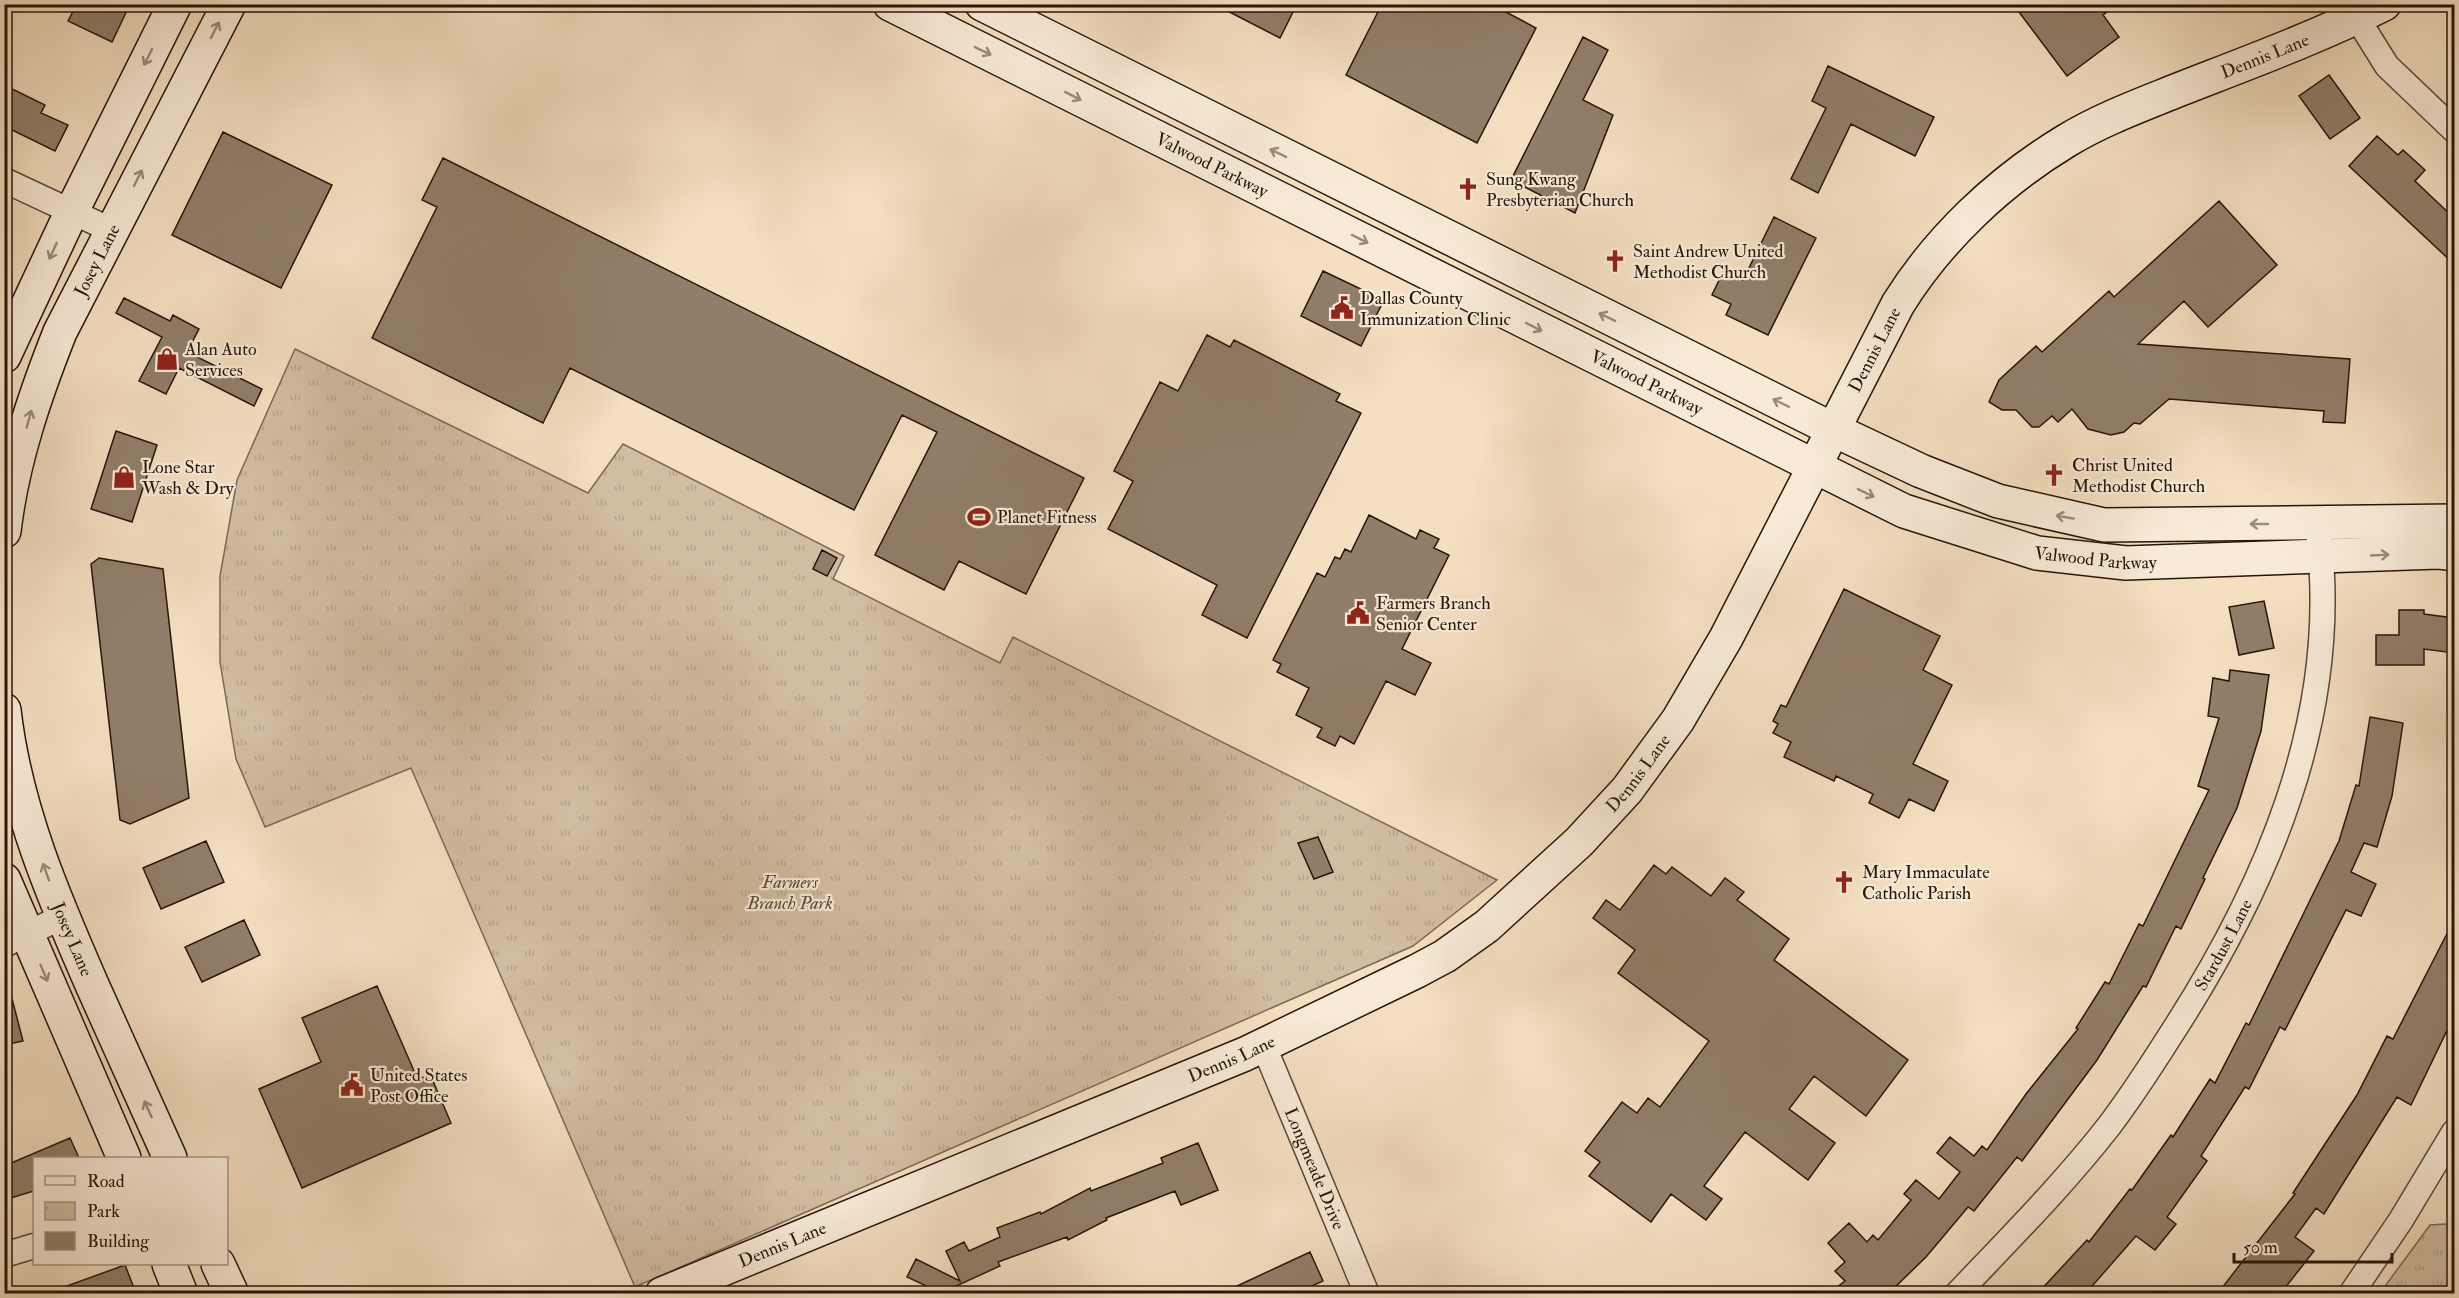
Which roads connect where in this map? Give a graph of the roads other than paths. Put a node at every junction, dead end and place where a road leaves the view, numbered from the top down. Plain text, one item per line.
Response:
1 (175, 4) edge
2 (229, 4) edge
3 (890, 4) edge
4 (982, 4) edge
5 (2371, 11) edge
6 (1038, 33) junction
7 (1020, 70) junction
8 (2454, 130) edge
9 (4, 180) edge
10 (1289, 204) junction
11 (71, 213) junction
12 (1417, 222) junction
13 (111, 230) junction
14 (4, 356) edge
15 (1834, 430) junction
16 (1814, 467) junction
17 (9, 474) edge
18 (2454, 521) edge
19 (2317, 524) junction
20 (4, 531) edge
21 (2454, 554) edge
22 (2321, 558) junction
23 (4, 710) edge
24 (5, 716) edge
25 (4, 880) edge
26 (62, 917) junction
27 (16, 939) edge
28 (1263, 1044) junction
29 (2454, 1132) edge
30 (124, 1157) edge
31 (170, 1157) edge
32 (33, 1246) edge
33 (4, 1255) edge
34 (170, 1265) edge
35 (220, 1265) edge
36 (181, 1293) edge
37 (232, 1293) edge
38 (662, 1293) edge
39 (1367, 1293) edge
40 (1957, 1293) edge
41 (2351, 1293) edge

1 -> 11 main road
13 -> 2 main road, Josey Lane
3 -> 7 main road, Valwood Parkway
4 - 6 main road, Valwood Parkway
5 - 8 street
5 - 15 main road, Dennis Lane
6 - 7 main road
12 -> 6 main road, Valwood Parkway
7 -> 10 main road, Valwood Parkway
9 - 11 street
10 - 12 main road
10 -> 16 main road, Valwood Parkway
11 - 13 street
11 -> 14 main road
15 -> 12 main road, Valwood Parkway
17 -> 13 main road, Josey Lane
15 - 16 main road, Dennis Lane
19 -> 15 main road, Valwood Parkway
16 -> 22 main road, Valwood Parkway
16 - 28 main road, Dennis Lane
17 - 20 main road, Josey Lane
18 - 19 main road, Valwood Parkway
19 - 22 street, Stardust Lane
22 -> 21 main road, Valwood Parkway
22 - 40 street, Stardust Lane
23 - 24 main road, Josey Lane
26 -> 24 main road, Josey Lane
25 - 27 main road
26 - 27 street
31 -> 26 main road, Josey Lane
27 -> 30 main road
28 - 38 main road, Dennis Lane
28 - 39 street, Longmeade Drive
29 - 41 street
32 - 33 street
34 - 36 main road
35 - 37 main road

